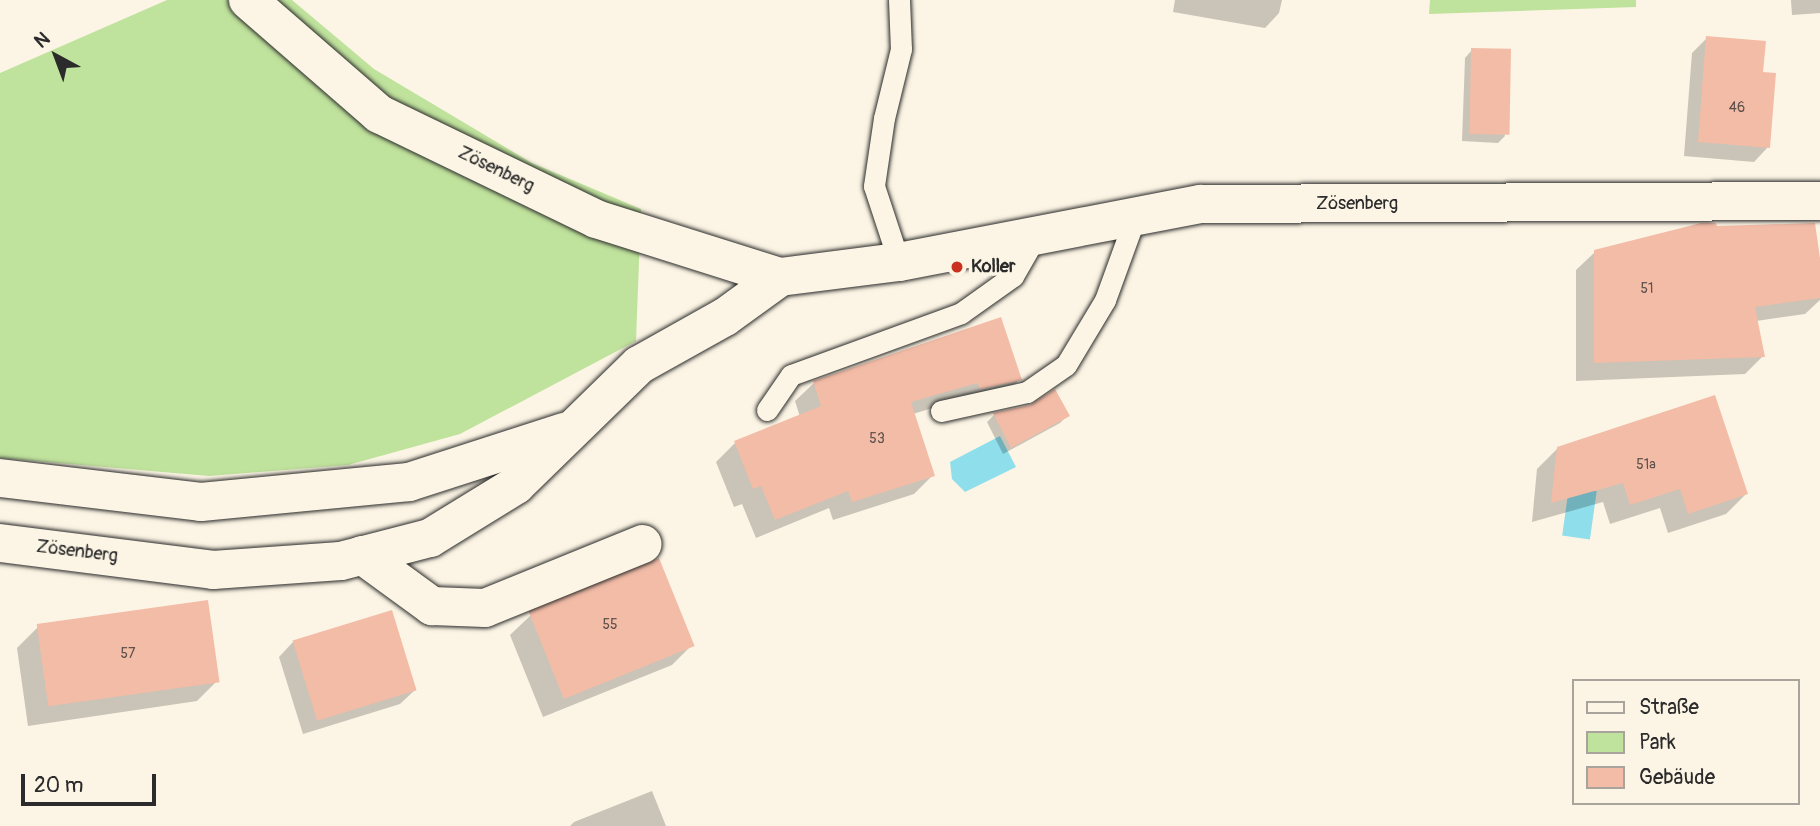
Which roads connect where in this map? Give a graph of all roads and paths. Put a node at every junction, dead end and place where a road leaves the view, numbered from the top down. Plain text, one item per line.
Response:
1 (247, 0) edge
2 (899, 0) edge
3 (1820, 201) edge
4 (1136, 215) junction
5 (1035, 236) junction
6 (899, 262) junction
7 (780, 277) junction
8 (767, 410) dead end
9 (940, 411) dead end
10 (572, 429) junction
11 (0, 478) edge
12 (0, 543) edge
13 (643, 544) dead end
14 (362, 555) junction

1 - 7 street, Zösenberg
2 - 6 lane
3 - 4 street, Zösenberg
4 - 5 street, Zösenberg
4 - 9 lane
5 - 6 street, Zösenberg
5 - 8 lane
6 - 7 street, Zösenberg
7 - 10 street, Zösenberg
10 - 11 street, Zösenberg
10 - 14 street, Zösenberg
12 - 14 street, Zösenberg
13 - 14 street

